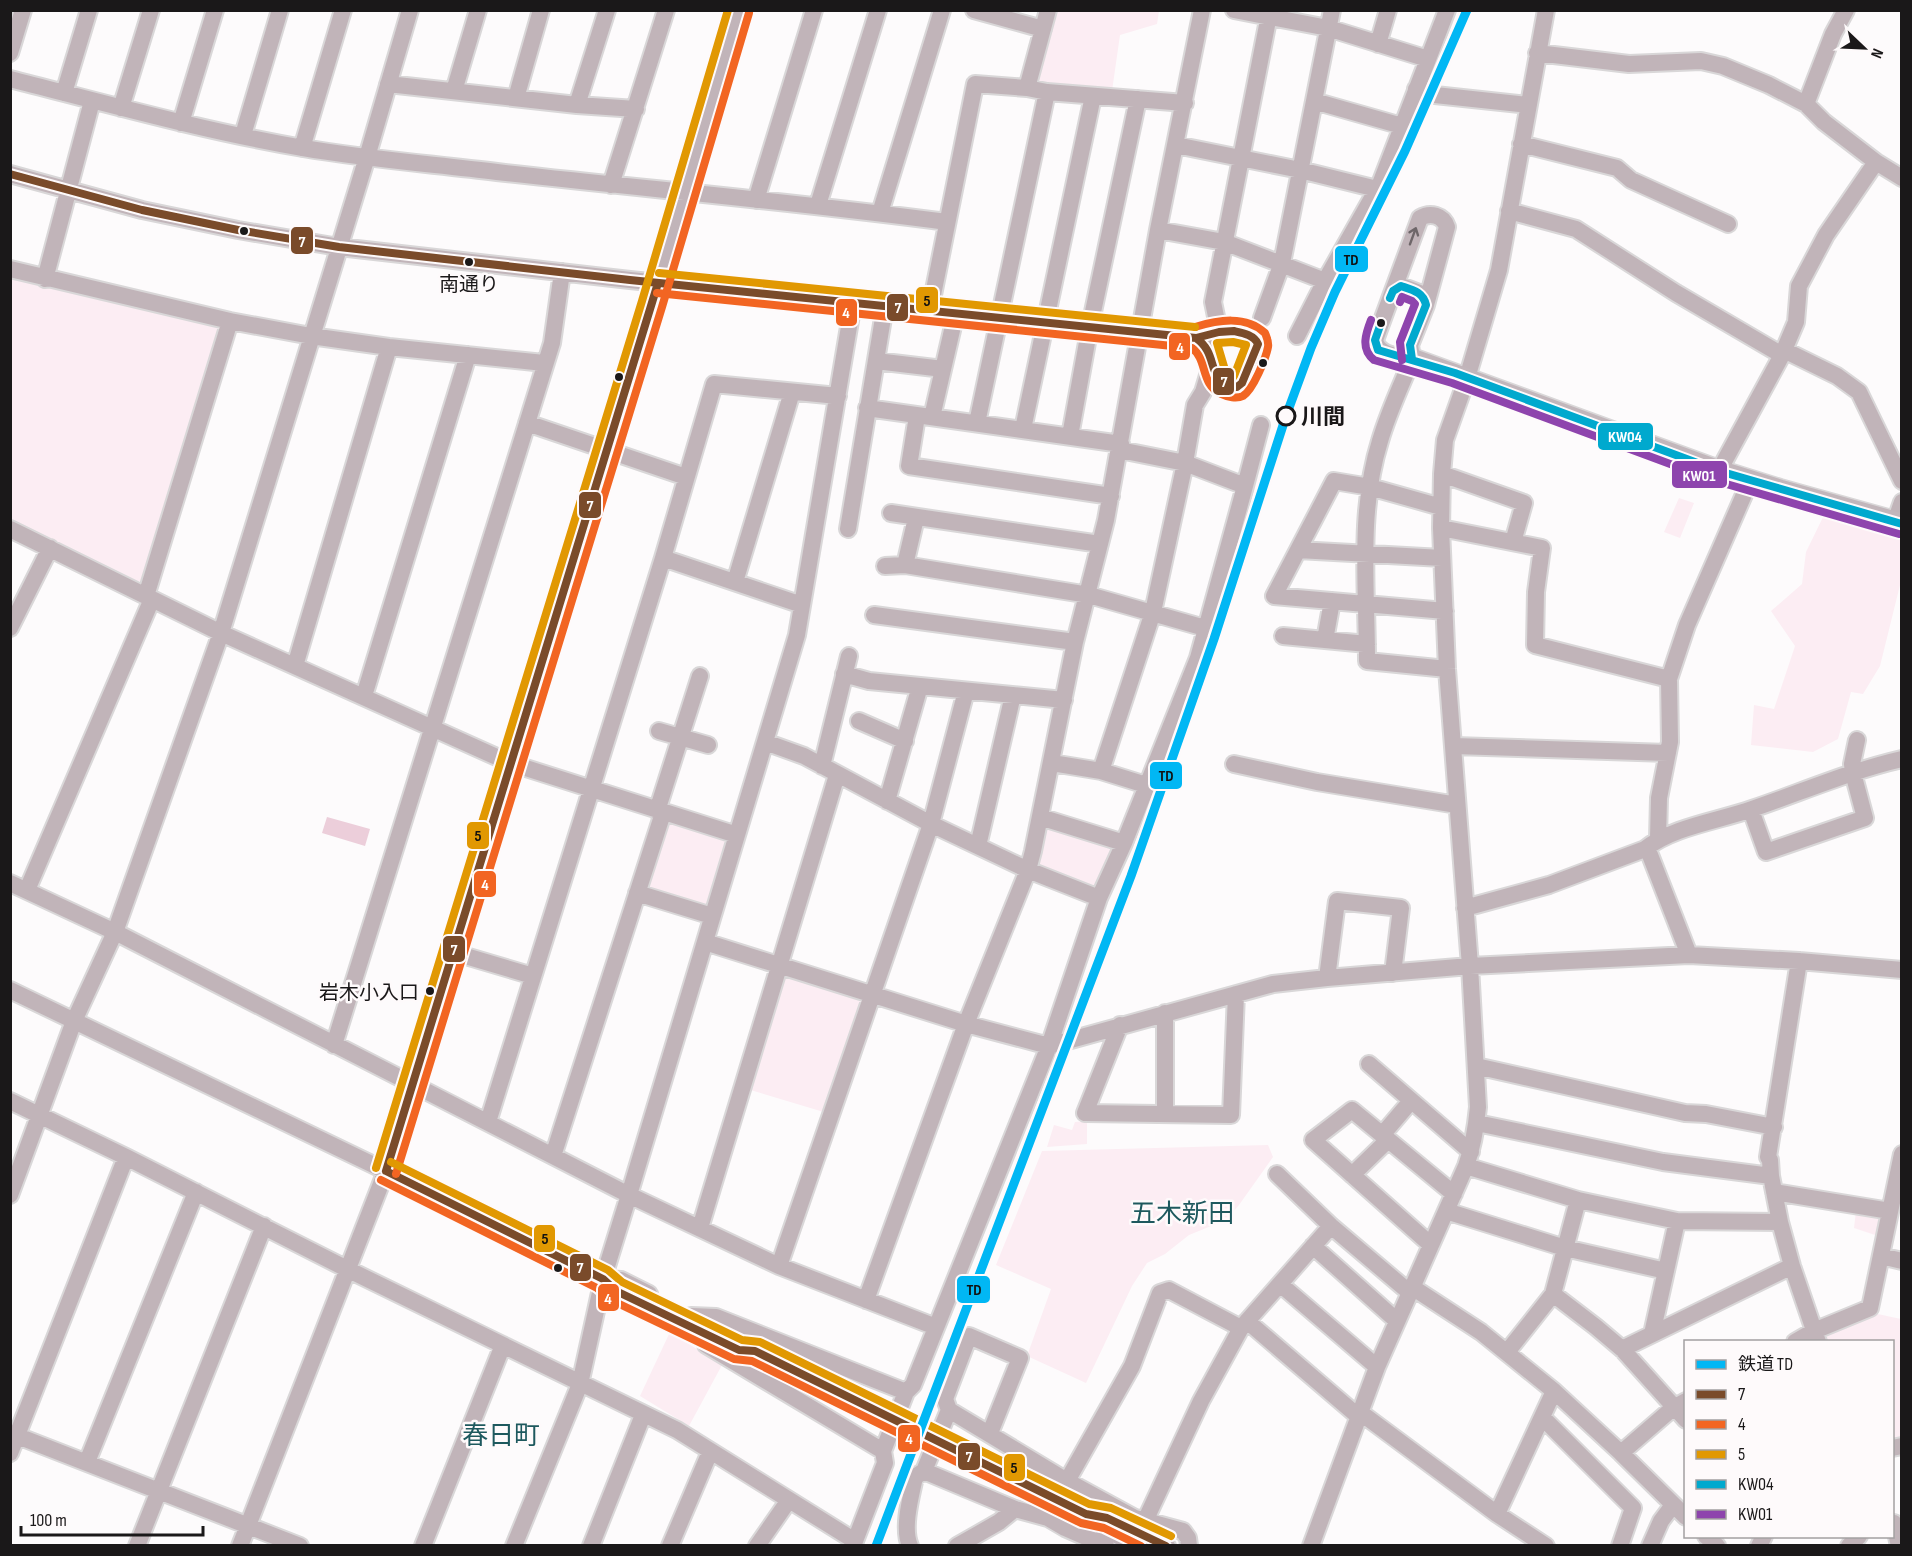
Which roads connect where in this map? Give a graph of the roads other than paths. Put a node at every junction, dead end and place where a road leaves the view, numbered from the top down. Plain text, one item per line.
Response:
1 (23, 10) edge
2 (89, 10) edge
3 (151, 10) edge
4 (215, 10) edge
5 (280, 10) edge
6 (343, 10) edge
7 (410, 10) edge
8 (478, 10) edge
9 (541, 10) edge
10 (606, 10) edge
11 (666, 10) edge
12 (739, 10) edge
13 (814, 10) edge
14 (878, 10) edge
15 (942, 10) edge
16 (974, 10) edge
17 (1048, 10) edge
18 (1202, 10) edge
19 (1234, 10) edge
20 (1332, 10) edge
21 (1388, 10) edge
22 (1447, 10) edge
23 (1546, 10) edge
24 (1845, 10) edge
25 (1270, 14) edge
26 (1328, 28) junction
27 (1043, 29) junction
28 (1378, 44) junction
29 (10, 53) edge
30 (1537, 53) junction
31 (1428, 59) junction
32 (10, 79) edge
33 (388, 84) junction
34 (1027, 88) junction
35 (1416, 89) junction
36 (454, 91) junction
37 (1047, 92) junction
38 (64, 93) junction
39 (1093, 96) junction
40 (516, 98) junction
41 (1138, 99) junction
42 (92, 101) junction
43 (1314, 101) junction
44 (1185, 103) junction
45 (1806, 104) junction
46 (577, 105) junction
47 (1528, 105) junction
48 (121, 108) junction
49 (636, 110) junction
50 (181, 123) junction
51 (1402, 126) junction
52 (243, 135) junction
53 (1521, 144) junction
54 (1176, 145) junction
55 (302, 147) junction
56 (367, 157) junction
57 (1241, 158) junction
58 (1876, 162) junction
59 (1300, 170) junction
60 (10, 174) edge
61 (1902, 178) edge
62 (611, 185) junction
63 (1377, 189) junction
64 (69, 191) junction
65 (685, 193) junction
66 (756, 200) junction
67 (818, 205) junction
68 (1509, 211) junction
69 (880, 213) junction
70 (947, 222) junction
71 (1728, 224) dead end
72 (1158, 230) junction
73 (1224, 242) junction
74 (339, 247) junction
75 (1282, 263) junction
76 (10, 269) edge
77 (562, 272) junction
78 (45, 279) junction
79 (1325, 280) junction
80 (658, 283) junction
81 (1393, 291) junction
82 (853, 303) junction
83 (1426, 305) junction
84 (885, 306) junction
85 (930, 310) junction
86 (956, 313) junction
87 (1000, 317) junction
88 (1262, 318) dead end
89 (230, 321) junction
90 (1046, 322) junction
91 (1090, 326) junction
92 (1140, 331) junction
93 (1219, 331) junction
94 (311, 336) junction
95 (1297, 336) dead end
96 (1196, 338) junction
97 (389, 347) junction
98 (1783, 352) junction
99 (1407, 353) junction
100 (468, 355) junction
101 (876, 361) junction
102 (544, 363) junction
103 (943, 369) junction
104 (1214, 370) junction
105 (1467, 378) junction
106 (792, 392) junction
107 (838, 396) junction
108 (867, 408) junction
109 (925, 416) junction
110 (527, 423) junction
111 (977, 423) junction
112 (1261, 425) dead end
113 (1023, 429) junction
114 (1070, 436) junction
115 (1120, 447) junction
116 (606, 449) junction
117 (1185, 463) junction
118 (1719, 471) junction
119 (1442, 474) junction
120 (686, 477) junction
121 (1750, 481) junction
122 (1902, 481) edge
123 (1245, 486) junction
124 (1370, 487) junction
125 (1111, 496) junction
126 (1441, 507) junction
127 (891, 513) dead end
128 (1899, 516) edge
129 (916, 518) junction
130 (1441, 528) junction
131 (10, 529) edge
132 (848, 530) dead end
133 (1513, 542) junction
134 (1100, 544) junction
135 (50, 548) junction
136 (1298, 550) junction
137 (1366, 555) junction
138 (663, 558) junction
139 (1442, 558) junction
140 (905, 565) junction
141 (885, 566) dead end
142 (735, 582) junction
143 (1089, 595) junction
144 (149, 597) junction
145 (1332, 601) junction
146 (1367, 604) junction
147 (802, 605) junction
148 (1445, 611) junction
149 (1153, 612) junction
150 (874, 615) dead end
151 (10, 628) edge
152 (1205, 628) junction
153 (221, 633) junction
154 (1283, 636) dead end
155 (1325, 640) junction
156 (1075, 642) junction
157 (1367, 644) junction
158 (849, 656) dead end
159 (295, 666) junction
160 (1448, 669) junction
161 (844, 674) junction
162 (700, 676) dead end
163 (1669, 679) junction
164 (920, 686) junction
165 (966, 691) junction
166 (1013, 695) junction
167 (364, 696) junction
168 (1064, 700) junction
169 (859, 721) dead end
170 (433, 729) junction
171 (659, 731) dead end
172 (680, 737) junction
173 (1857, 740) dead end
174 (905, 741) junction
175 (765, 742) junction
176 (708, 745) dead end
177 (1454, 746) junction
178 (1668, 753) junction
179 (1902, 759) edge
180 (510, 763) junction
181 (1052, 763) junction
182 (1234, 764) dead end
183 (822, 766) junction
184 (1101, 771) junction
185 (1853, 773) junction
186 (837, 775) junction
187 (1146, 785) junction
188 (591, 789) junction
189 (887, 801) junction
190 (1457, 805) junction
191 (1751, 810) junction
192 (660, 812) junction
193 (1040, 817) junction
194 (931, 824) junction
195 (736, 835) junction
196 (1124, 843) junction
197 (1651, 844) junction
198 (978, 846) junction
199 (1028, 870) junction
200 (10, 883) edge
201 (27, 890) junction
202 (638, 893) junction
203 (1099, 898) junction
204 (1465, 908) junction
205 (712, 916) junction
206 (115, 932) junction
207 (705, 942) junction
208 (452, 952) junction
209 (1689, 955) junction
210 (1799, 960) junction
211 (780, 966) junction
212 (1470, 966) junction
213 (1902, 970) edge
214 (1393, 973) junction
215 (533, 976) junction
216 (1327, 978) junction
217 (10, 990) edge
218 (873, 994) junction
219 (1236, 994) junction
220 (1165, 1013) junction
221 (74, 1021) junction
222 (966, 1024) junction
223 (1120, 1025) junction
224 (334, 1045) junction
225 (1048, 1046) junction
226 (1368, 1064) dead end
227 (1476, 1066) junction
228 (411, 1085) junction
229 (10, 1101) edge
230 (1411, 1101) junction
231 (1165, 1114) junction
232 (40, 1115) junction
233 (488, 1122) junction
234 (1477, 1122) junction
235 (1774, 1127) junction
236 (1385, 1137) junction
237 (1902, 1154) edge
238 (553, 1155) junction
239 (126, 1157) junction
240 (1468, 1159) junction
241 (386, 1171) junction
242 (1277, 1174) dead end
243 (1352, 1175) junction
244 (1772, 1184) junction
245 (196, 1192) junction
246 (1454, 1194) junction
247 (10, 1195) edge
248 (629, 1195) junction
249 (1578, 1200) junction
250 (1446, 1211) junction
251 (1890, 1211) junction
252 (1677, 1221) junction
253 (1780, 1222) junction
254 (264, 1226) junction
255 (1331, 1226) junction
256 (700, 1228) junction
257 (1431, 1245) junction
258 (1313, 1246) junction
259 (1565, 1248) junction
260 (1881, 1256) junction
261 (1902, 1260) edge
262 (779, 1266) junction
263 (1792, 1266) junction
264 (347, 1269) junction
265 (1666, 1271) junction
266 (603, 1279) junction
267 (1280, 1284) junction
268 (1411, 1290) junction
269 (1553, 1294) junction
270 (866, 1300) junction
271 (688, 1320) junction
272 (1397, 1321) junction
273 (1244, 1324) junction
274 (936, 1327) junction
275 (1652, 1334) junction
276 (1816, 1336) edge
277 (1799, 1340) edge
278 (502, 1345) junction
279 (1622, 1349) junction
280 (1507, 1352) junction
281 (1377, 1367) junction
282 (580, 1384) junction
283 (1554, 1391) junction
284 (906, 1392) junction
285 (1679, 1404) edge
286 (949, 1410) junction
287 (643, 1414) junction
288 (1360, 1415) junction
289 (1542, 1417) junction
290 (990, 1433) junction
291 (14, 1434) edge
292 (883, 1451) junction
293 (710, 1452) junction
294 (10, 1453) edge
295 (1621, 1453) junction
296 (87, 1462) junction
297 (924, 1471) junction
298 (1067, 1481) junction
299 (159, 1490) junction
300 (789, 1500) junction
301 (1672, 1505) junction
302 (1015, 1509) junction
303 (1086, 1514) junction
304 (1497, 1514) junction
305 (1684, 1515) edge
306 (1145, 1521) junction
307 (1896, 1522) edge
308 (248, 1525) junction
309 (854, 1543) edge
310 (137, 1545) edge
311 (240, 1545) edge
312 (300, 1545) edge
313 (423, 1545) edge
314 (514, 1545) edge
315 (591, 1545) edge
316 (670, 1545) edge
317 (757, 1545) edge
318 (910, 1545) edge
319 (957, 1545) edge
320 (1106, 1545) edge
321 (1137, 1545) edge
322 (1167, 1545) edge
323 (1189, 1545) edge
324 (1311, 1545) edge
325 (1546, 1545) edge
326 (1620, 1545) edge
327 (1650, 1545) edge
328 (1899, 1545) edge

1 - 29 street
2 - 38 street
3 - 48 street
4 - 50 street
5 - 52 street
6 - 55 street
7 - 33 street
8 - 36 street
9 - 40 street
10 - 46 street
11 - 49 street
12 - 65 street
13 - 66 street
14 - 67 street
15 - 69 street
16 - 27 street
17 - 27 street
18 - 44 street
19 - 25 street
20 - 26 street
21 - 28 street
22 - 31 street
23 - 30 street
24 - 45 street
25 - 26 street
25 - 57 street
26 - 28 street
26 - 43 street
27 - 34 street
28 - 31 street
30 - 45 street
30 - 47 street
31 - 35 street
32 - 38 street
33 - 36 street
33 - 56 street
34 - 37 street
34 - 70 street
35 - 47 street
35 - 51 street
36 - 40 street
37 - 39 street
37 - 87 street
38 - 42 street
39 - 41 street
39 - 90 street
40 - 46 street
41 - 44 street
41 - 91 street
42 - 48 street
42 - 64 street
43 - 51 street
43 - 59 street
44 - 54 street
45 - 58 street
46 - 49 street
47 - 53 street
48 - 50 street
49 - 62 street
50 - 52 street
51 - 63 street
52 - 55 street
53 - 68 street
53 - 71 street
54 - 57 street
54 - 72 street
55 - 56 street
56 - 62 street
56 - 74 street
57 - 59 street
57 - 73 street
58 - 61 street
58 - 98 street
59 - 63 street
59 - 75 street
60 - 64 street
62 - 65 street
63 - 79 street
64 - 74 street
64 - 78 street
65 - 66 street
65 - 80 street
66 - 67 street
67 - 69 street
68 - 98 street
68 - 105 street
69 - 70 street
70 - 85 street
72 - 73 street
72 - 92 street
73 - 75 street
73 - 93 street
74 - 77 street
74 - 94 street
75 - 79 street
75 - 88 street
76 - 78 street
77 - 80 street
77 - 102 street
78 - 89 street
79 - 95 street
80 - 82 street
80 - 116 street
81 - 83 street
81 -> 83 street
81 - 99 street
82 - 84 street
82 - 107 street
83 - 99 street
84 - 85 street
84 - 101 street
85 - 86 street
86 - 87 street
86 - 103 street
87 - 90 street
87 - 111 street
89 - 94 street
89 - 144 street
90 - 91 street
90 - 113 street
91 - 92 street
91 - 114 street
92 - 96 street
92 - 115 street
93 - 96 street
93 - 104 street
94 - 97 street
94 - 153 street
96 - 104 street
97 - 100 street
97 - 159 street
98 - 118 street
98 - 122 street
99 - 105 main road
99 - 124 street
100 - 102 street
100 - 167 street
101 - 103 street
101 - 108 street
102 - 110 street
103 - 109 street
104 - 117 street
105 - 118 main road
105 - 119 street
106 - 107 street
106 - 120 street
106 - 142 street
107 - 147 street
108 - 109 street
108 - 132 street
109 - 111 street
109 - 125 street
110 - 116 street
110 - 170 street
111 - 113 street
112 - 123 street
113 - 114 street
114 - 115 street
115 - 117 street
115 - 125 street
116 - 120 street
116 - 180 street
117 - 123 street
117 - 149 street
118 - 121 main road
119 - 126 street
119 - 133 street
120 - 138 street
121 - 128 main road
121 - 163 street
123 - 152 street
124 - 126 street
124 - 136 street
124 - 137 street
125 - 134 street
126 - 130 street
127 - 129 street
129 - 134 street
129 - 140 street
130 - 133 street
130 - 139 street
131 - 135 street
133 - 163 street
134 - 143 street
135 - 144 street
135 - 151 street
136 - 137 street
136 - 145 street
137 - 139 street
137 - 146 street
138 - 142 street
138 - 188 street
139 - 148 street
140 - 141 street
140 - 143 street
142 - 147 street
143 - 149 street
143 - 156 street
144 - 153 street
144 - 201 street
145 - 146 street
145 - 155 street
146 - 148 street
146 - 157 street
147 - 175 street
148 - 160 street
149 - 152 street
149 - 184 street
150 - 156 street
152 - 187 street
153 - 159 street
153 - 206 street
154 - 155 street
155 - 157 street
156 - 168 street
157 - 160 street
158 - 161 street
159 - 167 street
160 - 177 street
161 - 164 street
161 - 183 street
162 - 172 street
163 - 178 street
164 - 165 street
164 - 174 street
165 - 166 street
165 - 194 street
166 - 168 street
166 - 198 street
167 - 170 street
168 - 181 street
169 - 174 street
170 - 180 street
170 - 224 street
171 - 172 street
172 - 176 street
172 - 192 street
173 - 185 street
174 - 189 street
175 - 183 street
175 - 195 street
177 - 178 street
177 - 190 street
178 - 197 street
179 - 185 street
180 - 188 street
180 - 208 street
181 - 184 street
181 - 193 street
182 - 190 street
183 - 186 street
184 - 187 street
185 - 191 street
185 - 191 street
186 - 189 street
186 - 211 street
187 - 196 street
188 - 192 street
188 - 215 street
189 - 194 street
190 - 204 street
191 - 197 street
192 - 195 street
192 - 202 street
193 - 196 street
193 - 199 street
194 - 198 street
194 - 218 street
195 - 205 street
196 - 203 street
197 - 204 street
197 - 209 street
198 - 199 street
199 - 203 street
199 - 222 street
200 - 201 street
201 - 206 street
202 - 205 street
202 - 238 street
203 - 225 street
204 - 212 street
205 - 207 street
206 - 221 street
206 - 224 street
207 - 211 street
207 - 248 street
208 - 215 street
208 - 228 street
209 - 210 street
209 - 212 street
210 - 213 street
210 - 235 street
211 - 218 street
211 - 256 street
212 - 214 street
212 - 227 street
214 - 216 street
214 - 216 street
215 - 233 street
216 - 219 street
217 - 221 street
218 - 222 street
218 - 262 street
219 - 220 street
219 - 231 street
220 - 223 street
220 - 231 street
221 - 232 street
221 - 241 street
222 - 225 street
222 - 270 street
223 - 225 street
223 - 231 street
224 - 228 street
225 - 274 street
226 - 230 street
227 - 234 street
227 - 235 street
228 - 233 street
228 - 241 street
229 - 232 street
230 - 236 street
230 - 240 street
232 - 239 street
232 - 247 street
233 - 238 street
234 - 240 street
234 - 244 street
235 - 244 street
236 - 243 street
236 - 243 street
236 - 246 street
237 - 251 street
238 - 248 street
239 - 245 street
239 - 291 street
240 - 246 street
240 - 249 street
241 - 264 street
241 - 266 street
242 - 255 street
243 - 257 street
244 - 251 street
244 - 253 street
245 - 254 street
245 - 296 street
246 - 250 street
248 - 256 street
248 - 266 street
249 - 252 street
249 - 259 street
250 - 257 street
250 - 259 street
251 - 260 street
252 - 253 street
252 - 265 street
253 - 263 street
254 - 264 street
254 - 299 street
255 - 258 street
255 - 268 street
256 - 262 street
257 - 268 street
258 - 267 street
258 - 272 street
259 - 265 street
259 - 269 street
260 - 261 street
260 - 276 street
262 - 270 street
263 - 275 street
263 - 276 street
264 - 278 street
264 - 308 street
265 - 275 street
266 - 271 street
266 - 282 street
267 - 273 street
267 - 281 street
268 - 272 street
268 - 280 street
269 - 279 street
269 - 280 street
270 - 274 street
271 - 284 street
271 - 292 street
271 - 303 street, bridge
272 - 281 street
273 - 288 street
273 - 298 street
273 - 306 street
274 - 284 street
275 - 279 street
276 - 277 street
278 - 282 street
278 - 313 street
279 - 285 street
280 - 283 street
281 - 288 street
282 - 287 street
282 - 314 street
283 - 289 street
283 - 295 street
284 - 292 street
285 - 295 street
286 - 290 street
286 - 290 street
286 - 297 street
287 - 293 street
287 - 315 street
288 - 304 street
288 - 324 street
289 - 304 street
289 - 326 street
290 - 298 street
291 - 294 street
291 - 296 street
292 - 309 street
293 - 300 street
293 - 316 street
295 - 301 street
296 - 299 street
297 - 302 street
297 - 318 street
298 - 306 street
299 - 308 street
299 - 310 street
300 - 309 street
300 - 317 street
301 - 305 street
301 - 327 street
302 - 319 street
302 - 320 street
303 - 321 street
303 - 322 street
304 - 325 street
306 - 323 street
307 - 328 street
308 - 311 street
308 - 312 street

